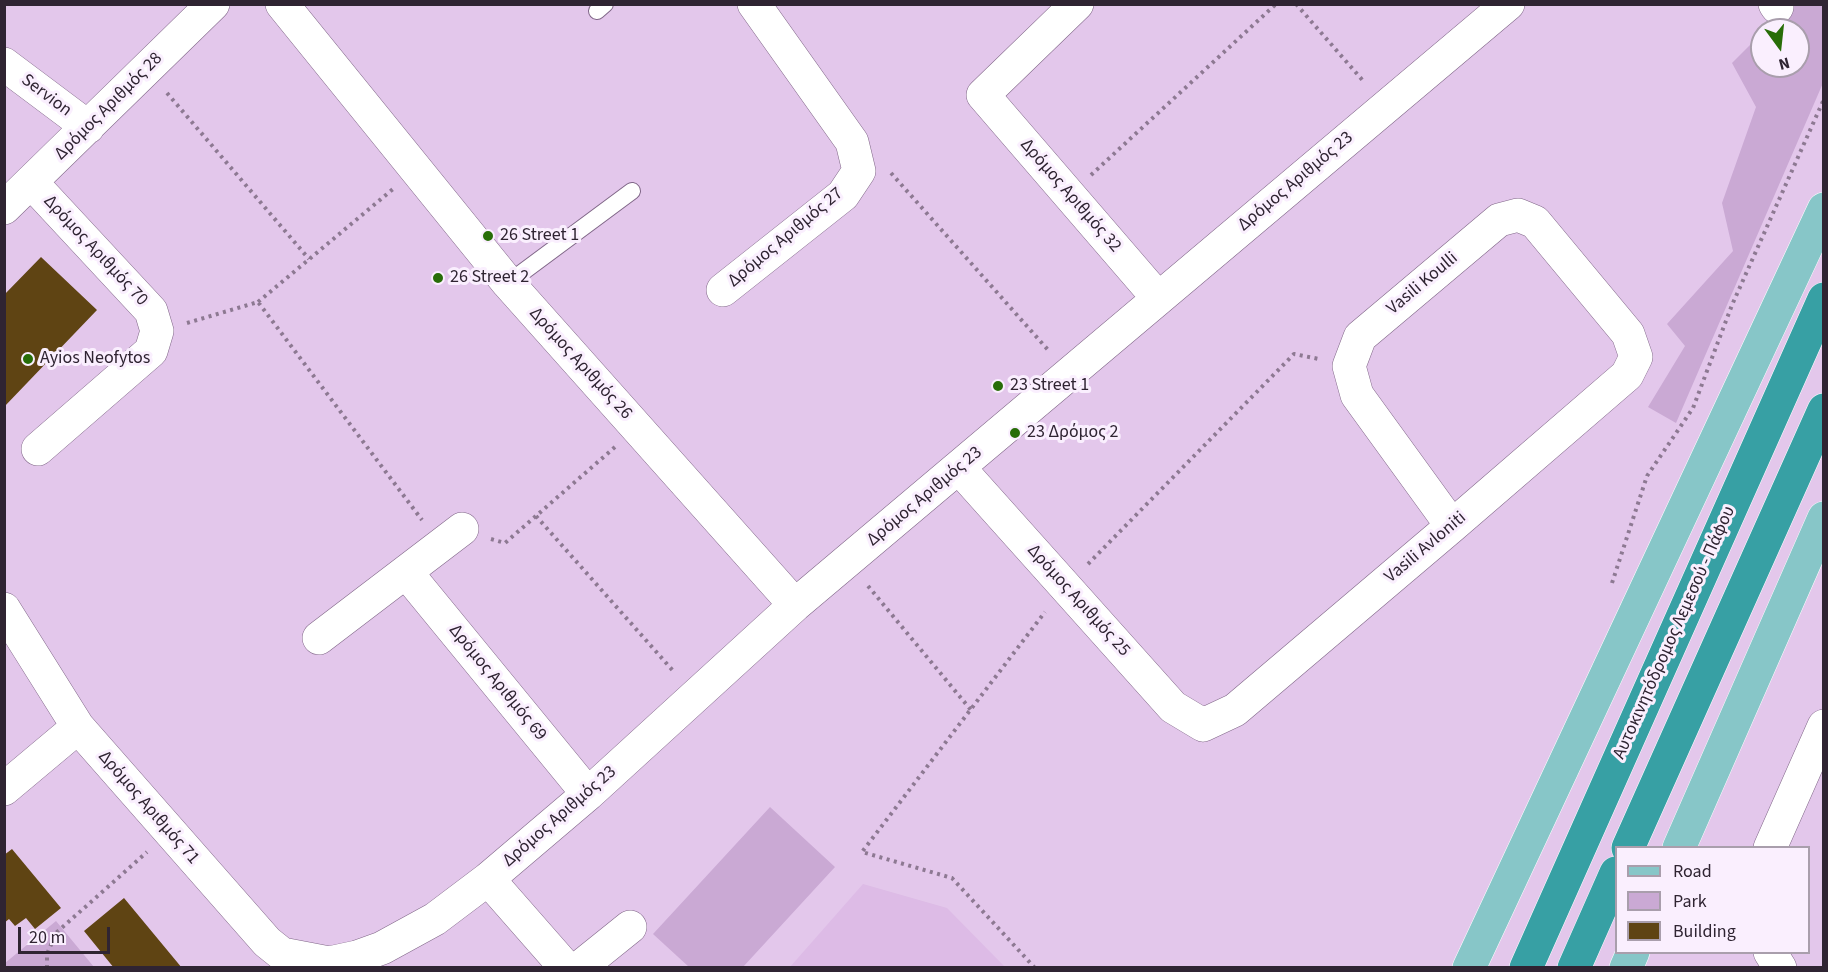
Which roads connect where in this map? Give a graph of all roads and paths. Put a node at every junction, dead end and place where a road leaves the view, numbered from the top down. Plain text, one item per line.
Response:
1 (213, 4) edge
2 (282, 4) edge
3 (754, 4) edge
4 (1077, 4) edge
5 (1276, 4) edge
6 (1296, 4) edge
7 (1508, 4) edge
8 (4, 64) edge
9 (147, 69) junction
10 (1824, 99) edge
11 (1386, 107) junction
12 (88, 127) junction
13 (886, 167) dead end
14 (416, 169) junction
15 (32, 183) junction
16 (632, 191) dead end
17 (1069, 195) junction
18 (4, 208) edge
19 (1824, 209) edge
20 (309, 259) junction
21 (508, 283) junction
22 (723, 290) dead end
23 (1158, 298) junction
24 (1824, 300) edge
25 (258, 302) junction
26 (157, 331) junction
27 (1636, 357) joint
28 (1348, 366) junction
29 (1070, 374) junction
30 (1824, 410) edge
31 (637, 428) junction
32 (38, 449) dead end
33 (960, 469) junction
34 (536, 516) junction
35 (1824, 518) edge
36 (1452, 526) junction
37 (451, 537) junction
38 (848, 561) junction
39 (406, 572) junction
40 (1065, 587) junction
41 (1610, 587) dead end
42 (795, 605) junction
43 (4, 609) edge
44 (319, 638) dead end
45 (696, 696) junction
46 (971, 710) junction
47 (1203, 724) joint
48 (1824, 726) edge
49 (78, 727) junction
50 (4, 789) edge
51 (588, 794) junction
52 (169, 832) junction
53 (1629, 846) edge
54 (1680, 846) edge
55 (1771, 846) edge
56 (1615, 877) edge
57 (488, 879) junction
58 (630, 927) dead end
59 (1632, 954) edge
60 (1771, 954) edge
61 (346, 963) edge
62 (47, 968) edge
63 (566, 968) edge
64 (579, 968) edge
65 (1035, 968) edge
66 (1469, 968) edge
67 (1526, 968) edge
68 (1574, 968) edge
69 (1626, 968) edge
70 (1780, 968) edge

1 - 9 street, Δρόμος Αριθμός 28
2 - 14 street, Δρόμος Αριθμός 26
3 - 22 street, Δρόμος Αριθμός 27
4 - 17 street, Δρόμος Αριθμός 32
5 - 17 path
6 - 11 path
7 - 11 street, Δρόμος Αριθμός 23
8 - 12 street, Servion
9 - 12 street, Δρόμος Αριθμός 28
9 - 20 path
10 - 41 path
11 - 23 street, Δρόμος Αριθμός 23
12 - 15 street, Δρόμος Αριθμός 28
13 - 29 path
14 - 20 path
14 - 21 street, Δρόμος Αριθμός 26
15 - 18 street, Δρόμος Αριθμός 28
15 - 26 street, Δρόμος Αριθμός 70
16 - 21 lane
17 - 23 street, Δρόμος Αριθμός 32
19 - 66 main road
20 - 25 path
21 - 31 street, Δρόμος Αριθμός 26
23 - 29 street, Δρόμος Αριθμός 23
24 - 67 highway, Αυτοκινητόδρομος Λεμεσού - Πάφου
25 - 26 path
25 - 37 path
26 - 32 street
27 - 28 street, Vasili Koulli
27 - 36 street, Vasili Avloniti
28 - 36 street
28 - 40 path
29 - 33 street, Δρόμος Αριθμός 23
30 - 53 highway
31 - 34 path
31 - 42 street, Δρόμος Αριθμός 26
33 - 38 street, Δρόμος Αριθμός 23
33 - 40 street, Δρόμος Αριθμός 25
34 - 37 path
34 - 45 path
35 - 54 main road
36 - 47 street, Vasili Avloniti
37 - 39 street
38 - 42 street, Δρόμος Αριθμός 23
38 - 46 path
39 - 44 street
39 - 51 street, Δρόμος Αριθμός 69
40 - 46 path
40 - 47 street, Δρόμος Αριθμός 25
42 - 45 street, Δρόμος Αριθμός 23
43 - 49 street, Δρόμος Αριθμός 71
45 - 51 street, Δρόμος Αριθμός 23
46 - 65 path
48 - 55 street
49 - 50 street
49 - 52 street, Δρόμος Αριθμός 71
51 - 57 street, Δρόμος Αριθμός 23
52 - 61 street, Δρόμος Αριθμός 71
52 - 62 path
56 - 68 highway
57 - 61 street, Δρόμος Αριθμός 23
57 - 63 street
58 - 64 street
59 - 69 main road
60 - 70 street

